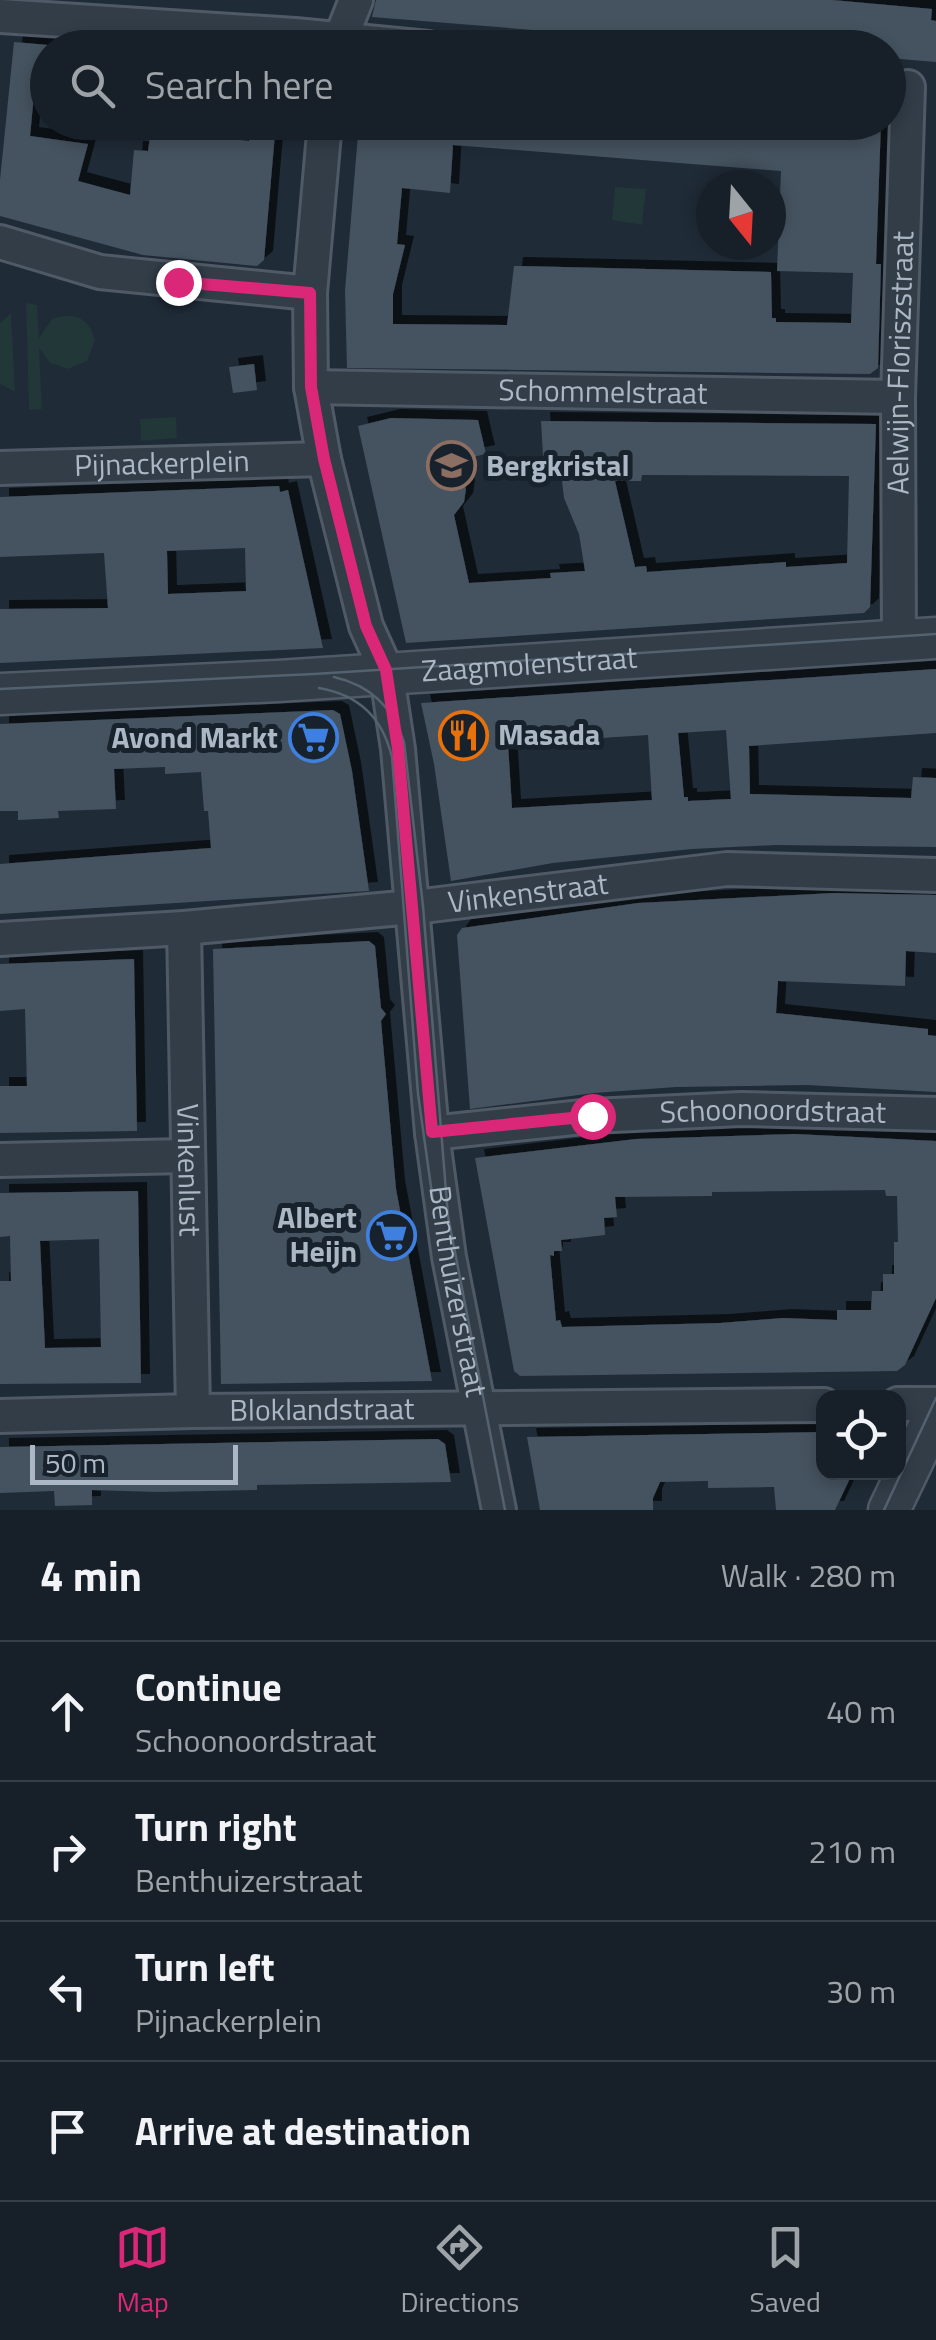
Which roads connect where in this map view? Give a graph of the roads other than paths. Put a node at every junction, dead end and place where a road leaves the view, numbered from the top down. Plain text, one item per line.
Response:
1 (356, 0) edge
2 (0, 16) edge
3 (169, 30) edge
4 (344, 30) edge
5 (911, 87) edge
6 (323, 140) edge
7 (0, 242) edge
8 (310, 293) junction
9 (311, 387) junction
10 (898, 398) junction
11 (324, 459) junction
12 (0, 468) edge
13 (918, 640) edge
14 (386, 674) junction
15 (0, 694) edge
16 (936, 875) edge
17 (412, 906) junction
18 (184, 928) junction
19 (0, 939) edge
20 (936, 1114) edge
21 (432, 1132) junction
22 (187, 1156) junction
23 (0, 1160) edge
24 (906, 1404) edge
25 (936, 1404) edge
26 (816, 1405) edge
27 (478, 1408) junction
28 (193, 1410) junction
29 (936, 1412) edge
30 (0, 1416) edge
31 (499, 1510) edge
32 (889, 1510) edge

1 - 4 street
2 - 3 street
5 - 10 street, Aelwijn-Floriszstraat
6 - 8 street, Benthuizerstraat
7 - 8 street
8 - 9 street, Benthuizerstraat
9 - 10 street, Schommelstraat
9 - 11 street, Benthuizerstraat
10 - 13 street, Aelwijn-Floriszstraat
11 - 12 street, Pijnackerplein
11 - 14 street, Benthuizerstraat
13 - 14 street, Zaagmolenstraat
14 - 15 street, Zaagmolenstraat
14 - 17 street, Benthuizerstraat
16 - 17 street, Vinkenstraat
17 - 18 street, Vinkenstraat
17 - 21 street, Benthuizerstraat
18 - 19 street, Vinkenstraat
18 - 22 street, Vinkenlust
20 - 21 street, Schoonoordstraat
21 - 27 street, Benthuizerstraat
22 - 23 street
22 - 28 street, Vinkenlust
24 - 25 street
26 - 27 street, Bloklandstraat
27 - 28 street, Bloklandstraat
27 - 31 street, Benthuizerstraat
28 - 30 street, Bloklandstraat
29 - 32 street

